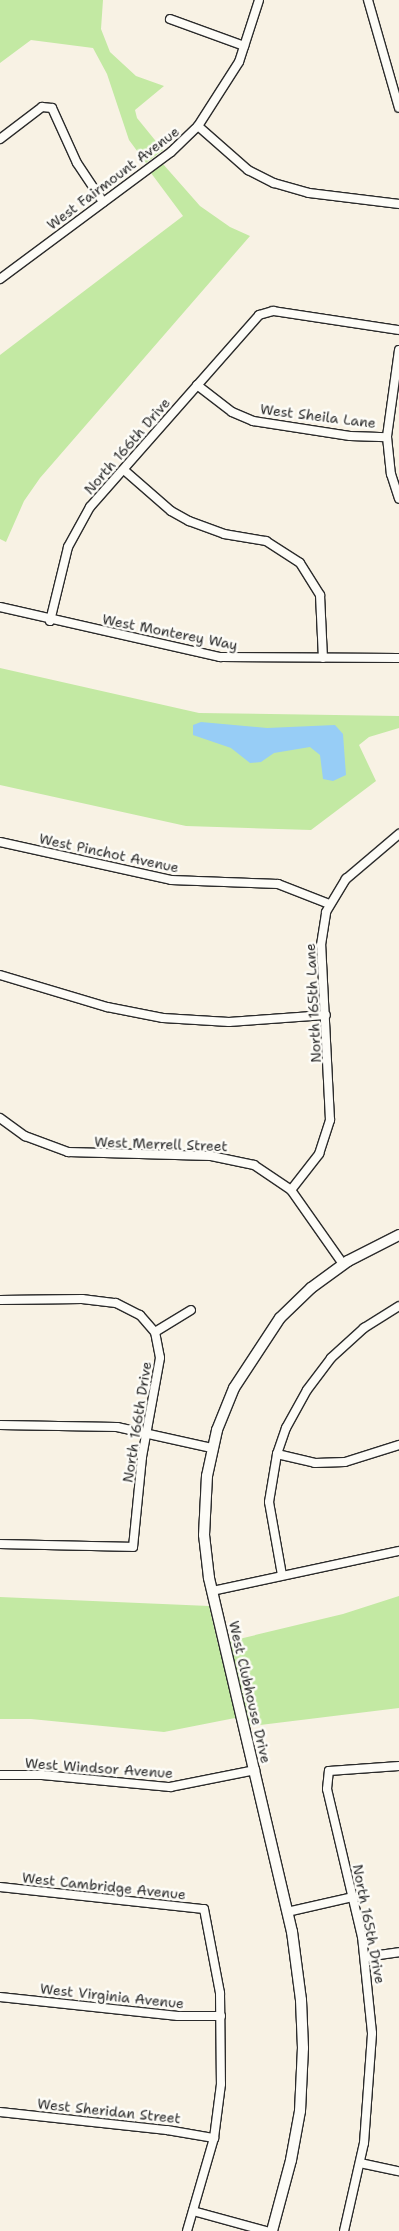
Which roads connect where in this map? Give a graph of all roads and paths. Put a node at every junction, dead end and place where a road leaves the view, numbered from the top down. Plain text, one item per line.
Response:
1 (260, 0) edge
2 (368, 0) edge
3 (170, 19) dead end
4 (244, 46) junction
5 (399, 108) edge
6 (198, 126) junction
7 (0, 139) edge
8 (103, 202) junction
9 (399, 204) edge
10 (0, 279) edge
11 (399, 330) edge
12 (399, 350) edge
13 (197, 385) junction
14 (387, 437) junction
15 (124, 470) junction
16 (399, 499) edge
17 (0, 607) edge
18 (50, 621) junction
19 (323, 658) junction
20 (399, 658) edge
21 (399, 834) edge
22 (0, 842) edge
23 (329, 904) junction
24 (0, 975) edge
25 (326, 1015) junction
26 (0, 1118) edge
27 (291, 1190) junction
28 (399, 1235) edge
29 (343, 1264) junction
30 (0, 1300) edge
31 (399, 1306) edge
32 (191, 1310) dead end
33 (155, 1332) junction
34 (0, 1425) edge
35 (148, 1433) junction
36 (399, 1445) edge
37 (212, 1448) junction
38 (277, 1454) junction
39 (0, 1544) edge
40 (399, 1551) edge
41 (282, 1575) junction
42 (212, 1591) junction
43 (399, 1766) edge
44 (255, 1770) junction
45 (0, 1775) edge
46 (0, 1887) edge
47 (353, 1897) junction
48 (287, 1912) junction
49 (399, 1952) edge
50 (365, 1957) junction
51 (0, 1997) edge
52 (221, 2016) junction
53 (0, 2112) edge
54 (214, 2138) junction
55 (360, 2163) junction
56 (399, 2171) edge
57 (193, 2211) junction
58 (188, 2231) edge
59 (266, 2231) edge
60 (272, 2231) edge
61 (344, 2231) edge

1 - 4 street, West Fairmount Avenue
2 - 5 street
3 - 4 street
4 - 6 street, West Fairmount Avenue
6 - 8 street, West Fairmount Avenue
6 - 9 street
7 - 8 street
8 - 10 street, West Fairmount Avenue
11 - 13 street, North 166th Drive
12 - 14 street
13 - 14 street, West Sheila Lane
13 - 15 street, North 166th Drive
14 - 16 street
15 - 18 street, North 166th Drive
15 - 19 street
17 - 18 street, West Monterey Way
18 - 19 street, West Monterey Way
19 - 20 street, West Monterey Way
21 - 23 street, North 165th Lane
22 - 23 street, West Pinchot Avenue
23 - 25 street, North 165th Lane
24 - 25 street
25 - 27 street, North 165th Lane
26 - 27 street, West Merrell Street
27 - 29 street, West Merrell Street
28 - 29 street, West Clubhouse Drive
29 - 37 street, West Clubhouse Drive
30 - 33 street
31 - 38 street
32 - 33 street
33 - 35 street, North 166th Drive
34 - 35 street
35 - 37 street
35 - 39 street, North 166th Drive
36 - 38 street
37 - 42 street, West Clubhouse Drive
38 - 41 street
40 - 41 street
41 - 42 street
42 - 44 street, West Clubhouse Drive
43 - 47 street, North 165th Drive
44 - 45 street, West Windsor Avenue
44 - 48 street, West Clubhouse Drive
46 - 52 street, West Cambridge Avenue
47 - 48 street
47 - 50 street, North 165th Drive
48 - 60 street, West Clubhouse Drive
49 - 50 street
50 - 55 street, North 165th Drive
51 - 52 street, West Virginia Avenue
52 - 54 street
53 - 54 street, West Sheridan Street
54 - 57 street
55 - 56 street
55 - 61 street, North 165th Drive
57 - 58 street
57 - 59 street

